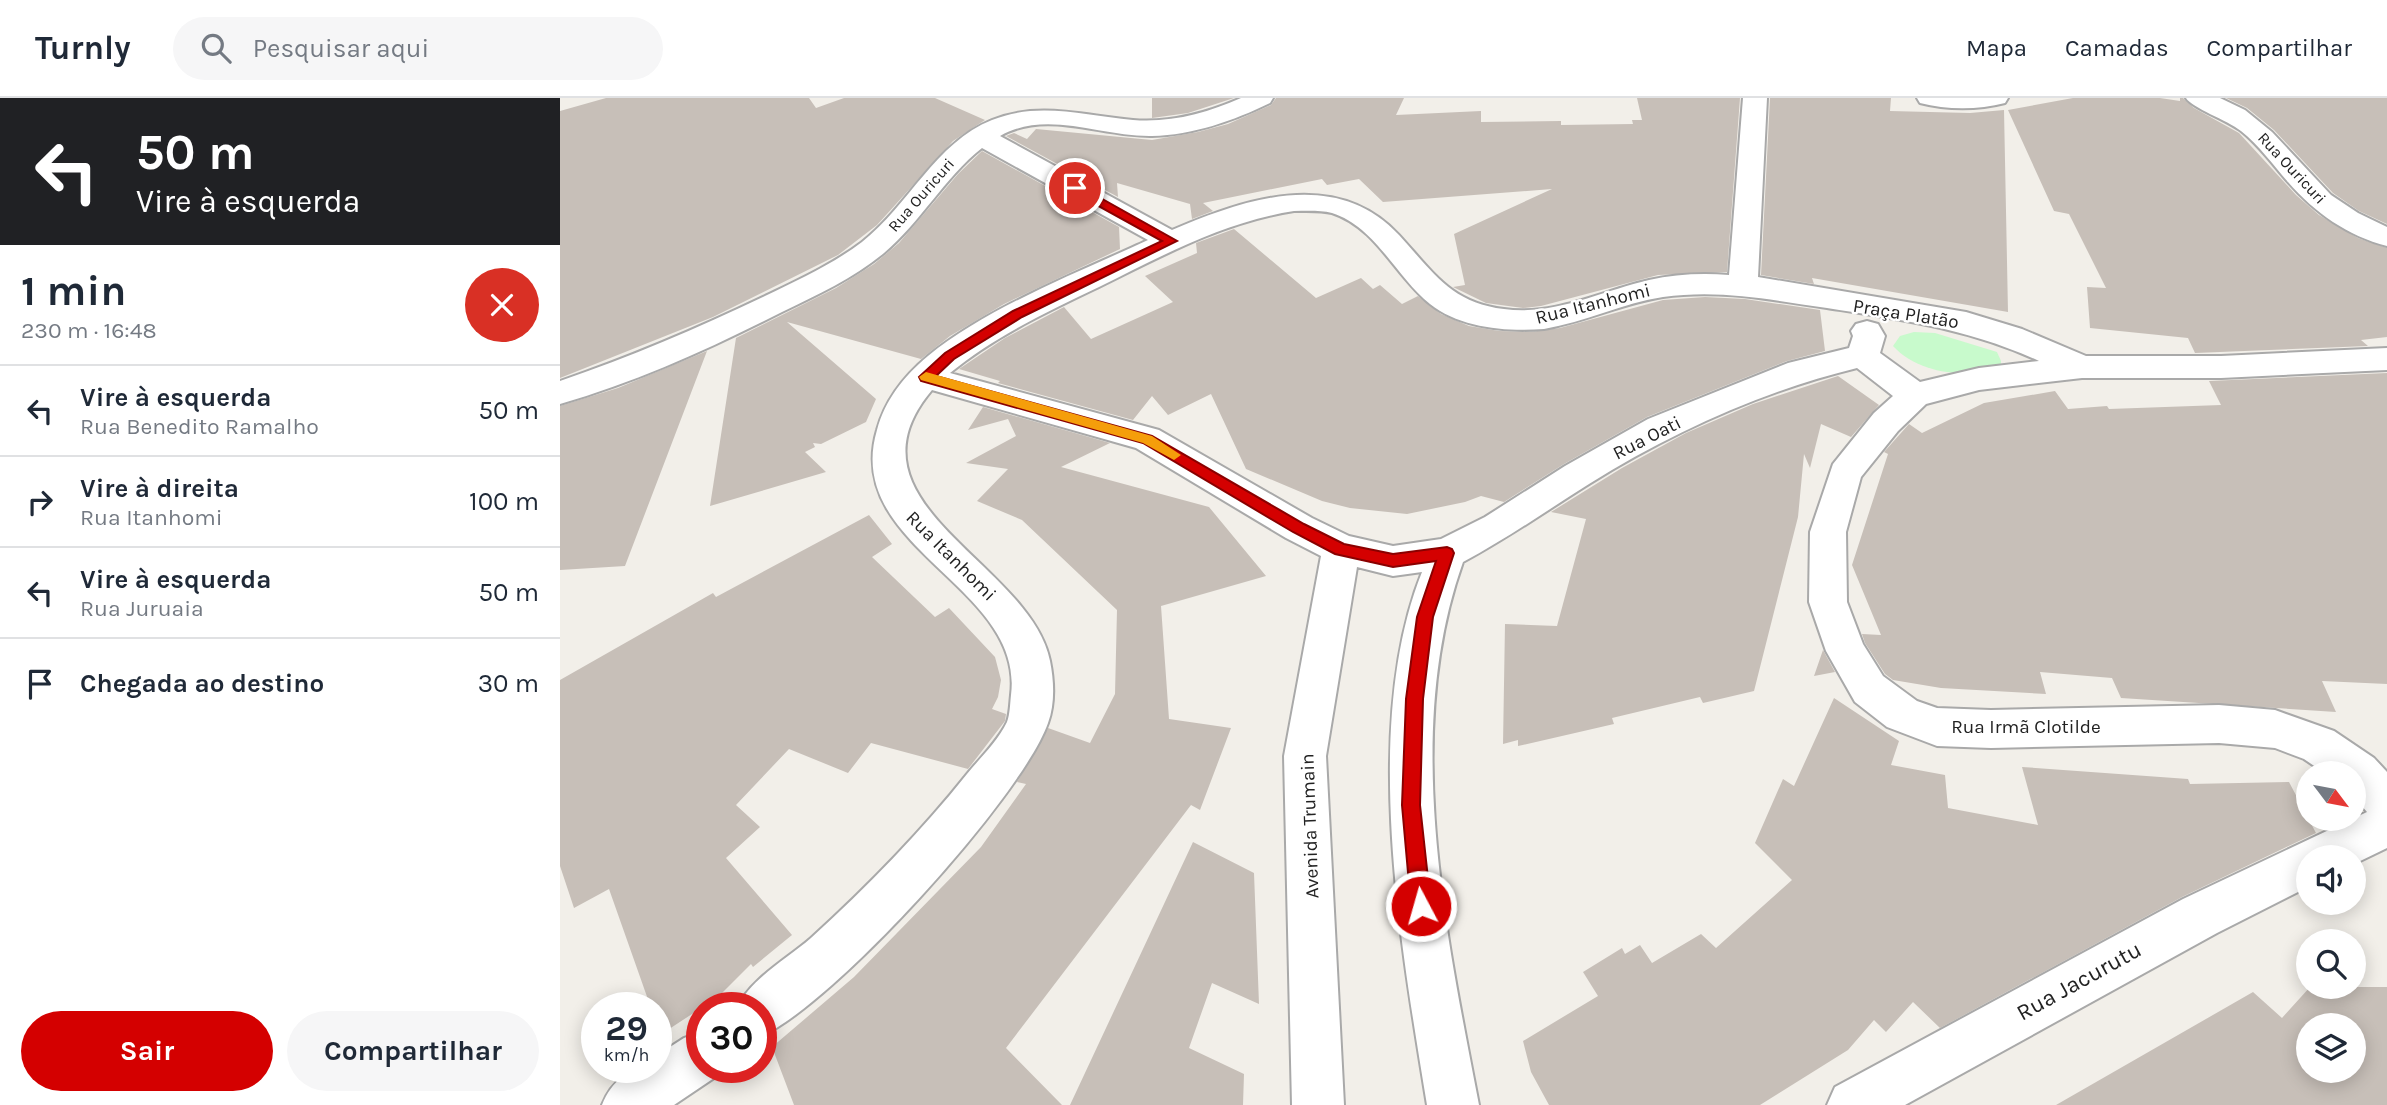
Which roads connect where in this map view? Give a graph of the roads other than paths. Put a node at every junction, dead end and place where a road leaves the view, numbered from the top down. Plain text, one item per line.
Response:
1 (1261, 98) edge
2 (1755, 98) edge
3 (1929, 98) edge
4 (1996, 98) edge
5 (2198, 98) edge
6 (980, 136) junction
7 (2387, 237) edge
8 (1171, 241) junction
9 (1743, 286) junction
10 (1845, 301) junction
11 (1863, 356) junction
12 (2387, 359) edge
13 (2082, 368) junction
14 (925, 377) junction
15 (560, 393) edge
16 (1915, 395) junction
17 (1341, 549) junction
18 (1447, 553) junction
19 (2387, 803) edge
20 (2387, 825) edge
21 (2346, 845) edge
22 (2296, 869) edge
23 (777, 998) edge
24 (686, 1067) edge
25 (628, 1105) edge
26 (1318, 1105) edge
27 (1453, 1105) edge
28 (1853, 1105) edge

1 - 6 street, Rua Ouricuri
2 - 9 street
3 - 4 street
5 - 7 street, Rua Ouricuri
6 - 8 street
6 - 15 street, Rua Ouricuri
8 - 9 street, Rua Itanhomi
8 - 14 street, Rua Itanhomi
9 - 10 street, Rua Itanhomi
10 - 11 street, Praça Platão
10 - 13 street, Praça Platão
11 - 16 street
11 - 18 street, Rua Oati
12 - 13 street, Rua Irmã Clotilde
13 - 16 street, Rua Irmã Clotilde
14 - 17 street, Rua Oati
14 - 23 street, Rua Itanhomi
16 - 19 street, Rua Irmã Clotilde
17 - 18 street, Rua Oati
17 - 26 street, Avenida Trumain
18 - 27 street
20 - 21 street
22 - 28 street, Rua Jacurutu
24 - 25 street

